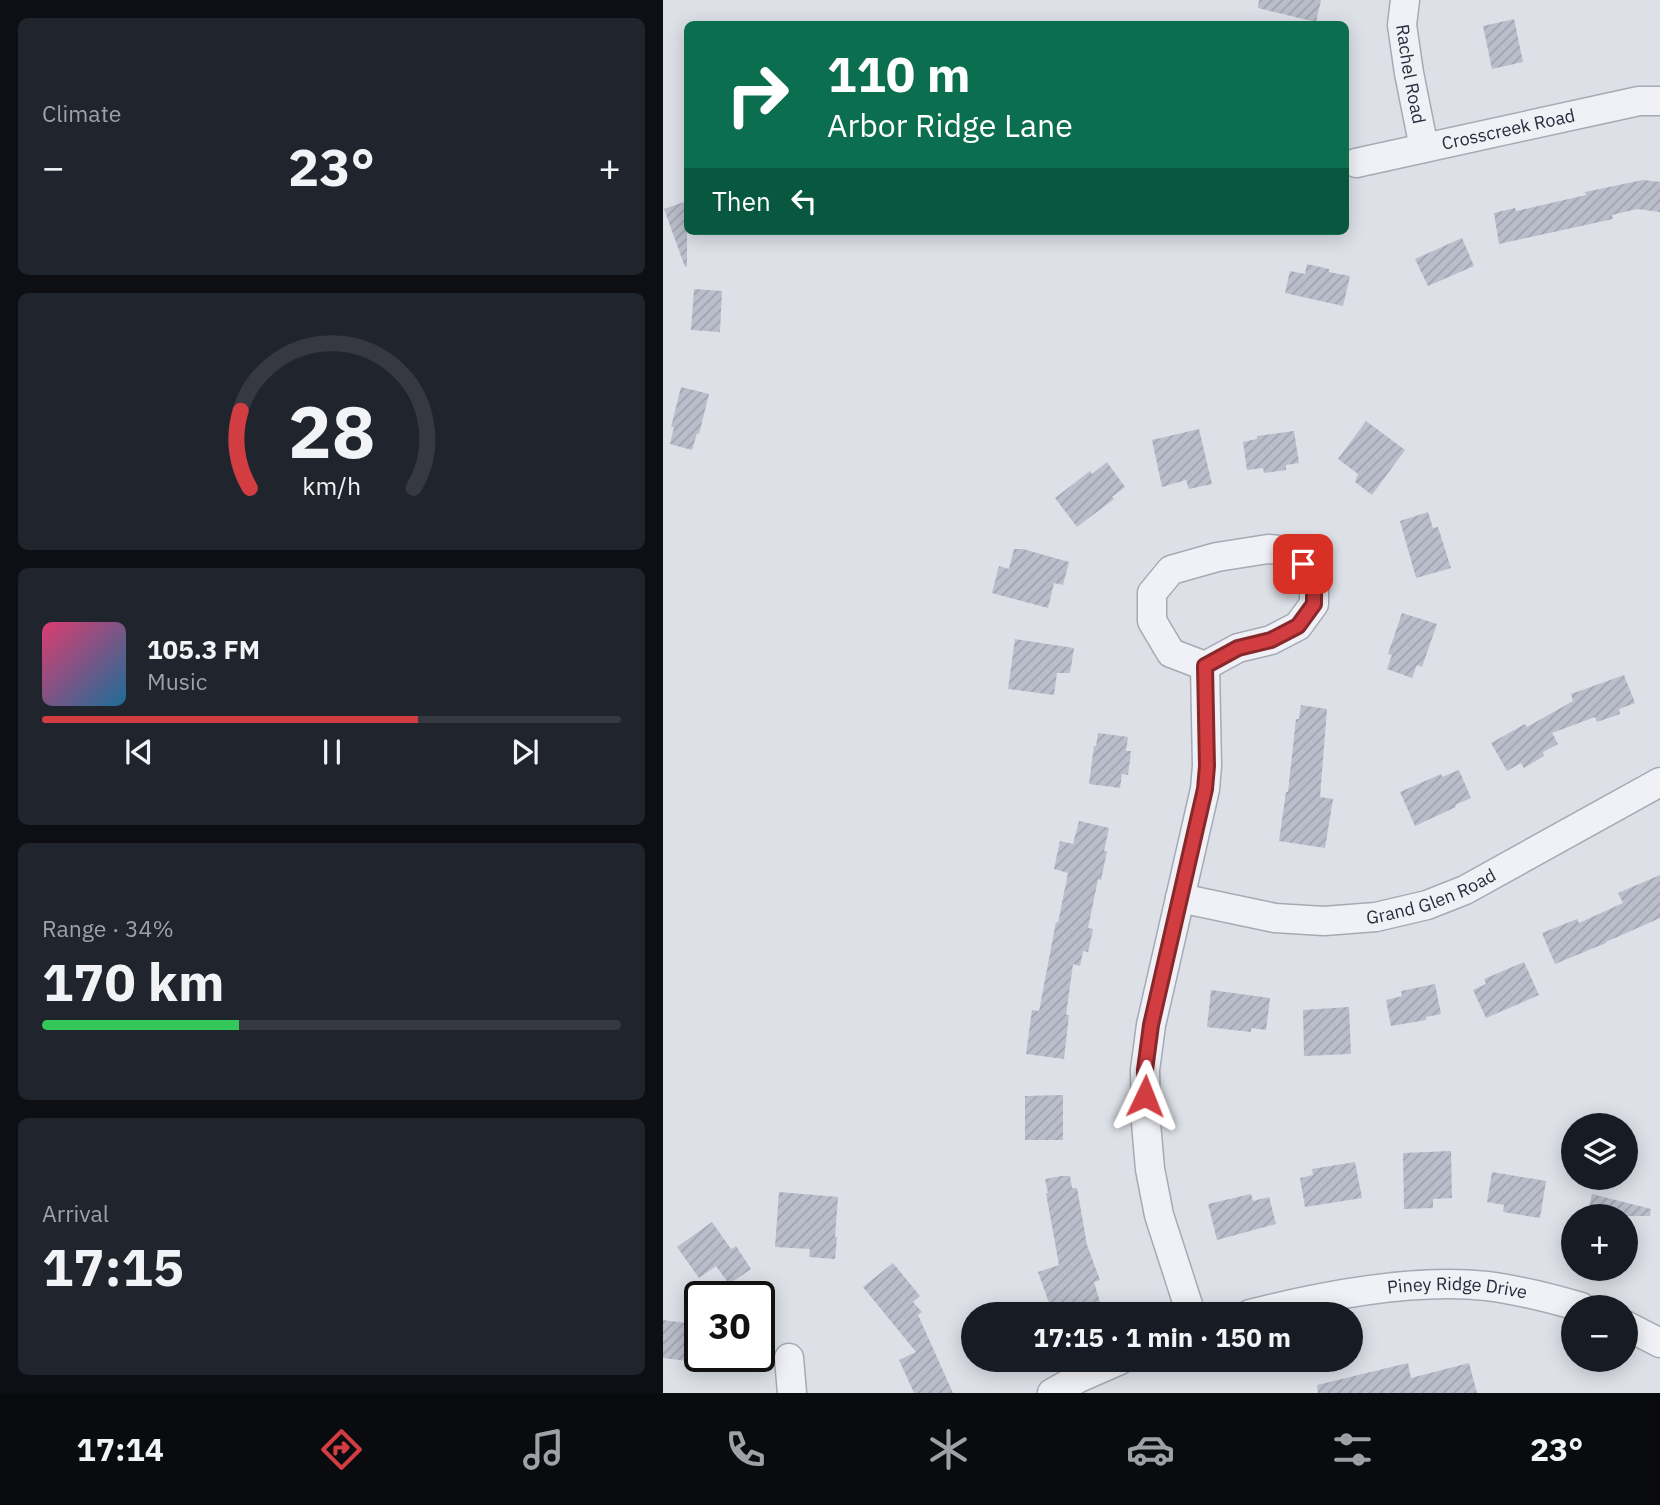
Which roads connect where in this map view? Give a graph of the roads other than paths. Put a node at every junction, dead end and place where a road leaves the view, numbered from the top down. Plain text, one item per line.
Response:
1 (1405, 0) edge
2 (1660, 101) edge
3 (1424, 148) junction
4 (1356, 163) dead end
5 (1205, 666) junction
6 (1660, 782) edge
7 (1180, 898) junction
8 (1561, 1301) edge
9 (1187, 1302) edge
10 (1304, 1302) edge
11 (1638, 1332) edge
12 (1660, 1343) edge
13 (788, 1358) dead end
14 (1093, 1372) edge
15 (792, 1393) edge
16 (1052, 1393) edge

1 - 3 street, Rachel Road
2 - 3 street, Crosscreek Road
3 - 4 street, Crosscreek Road
5 - 5 street
5 - 7 street
6 - 7 street, Grand Glen Road
7 - 9 street
8 - 10 street, Piney Ridge Drive
11 - 12 street
13 - 15 street
14 - 16 street

